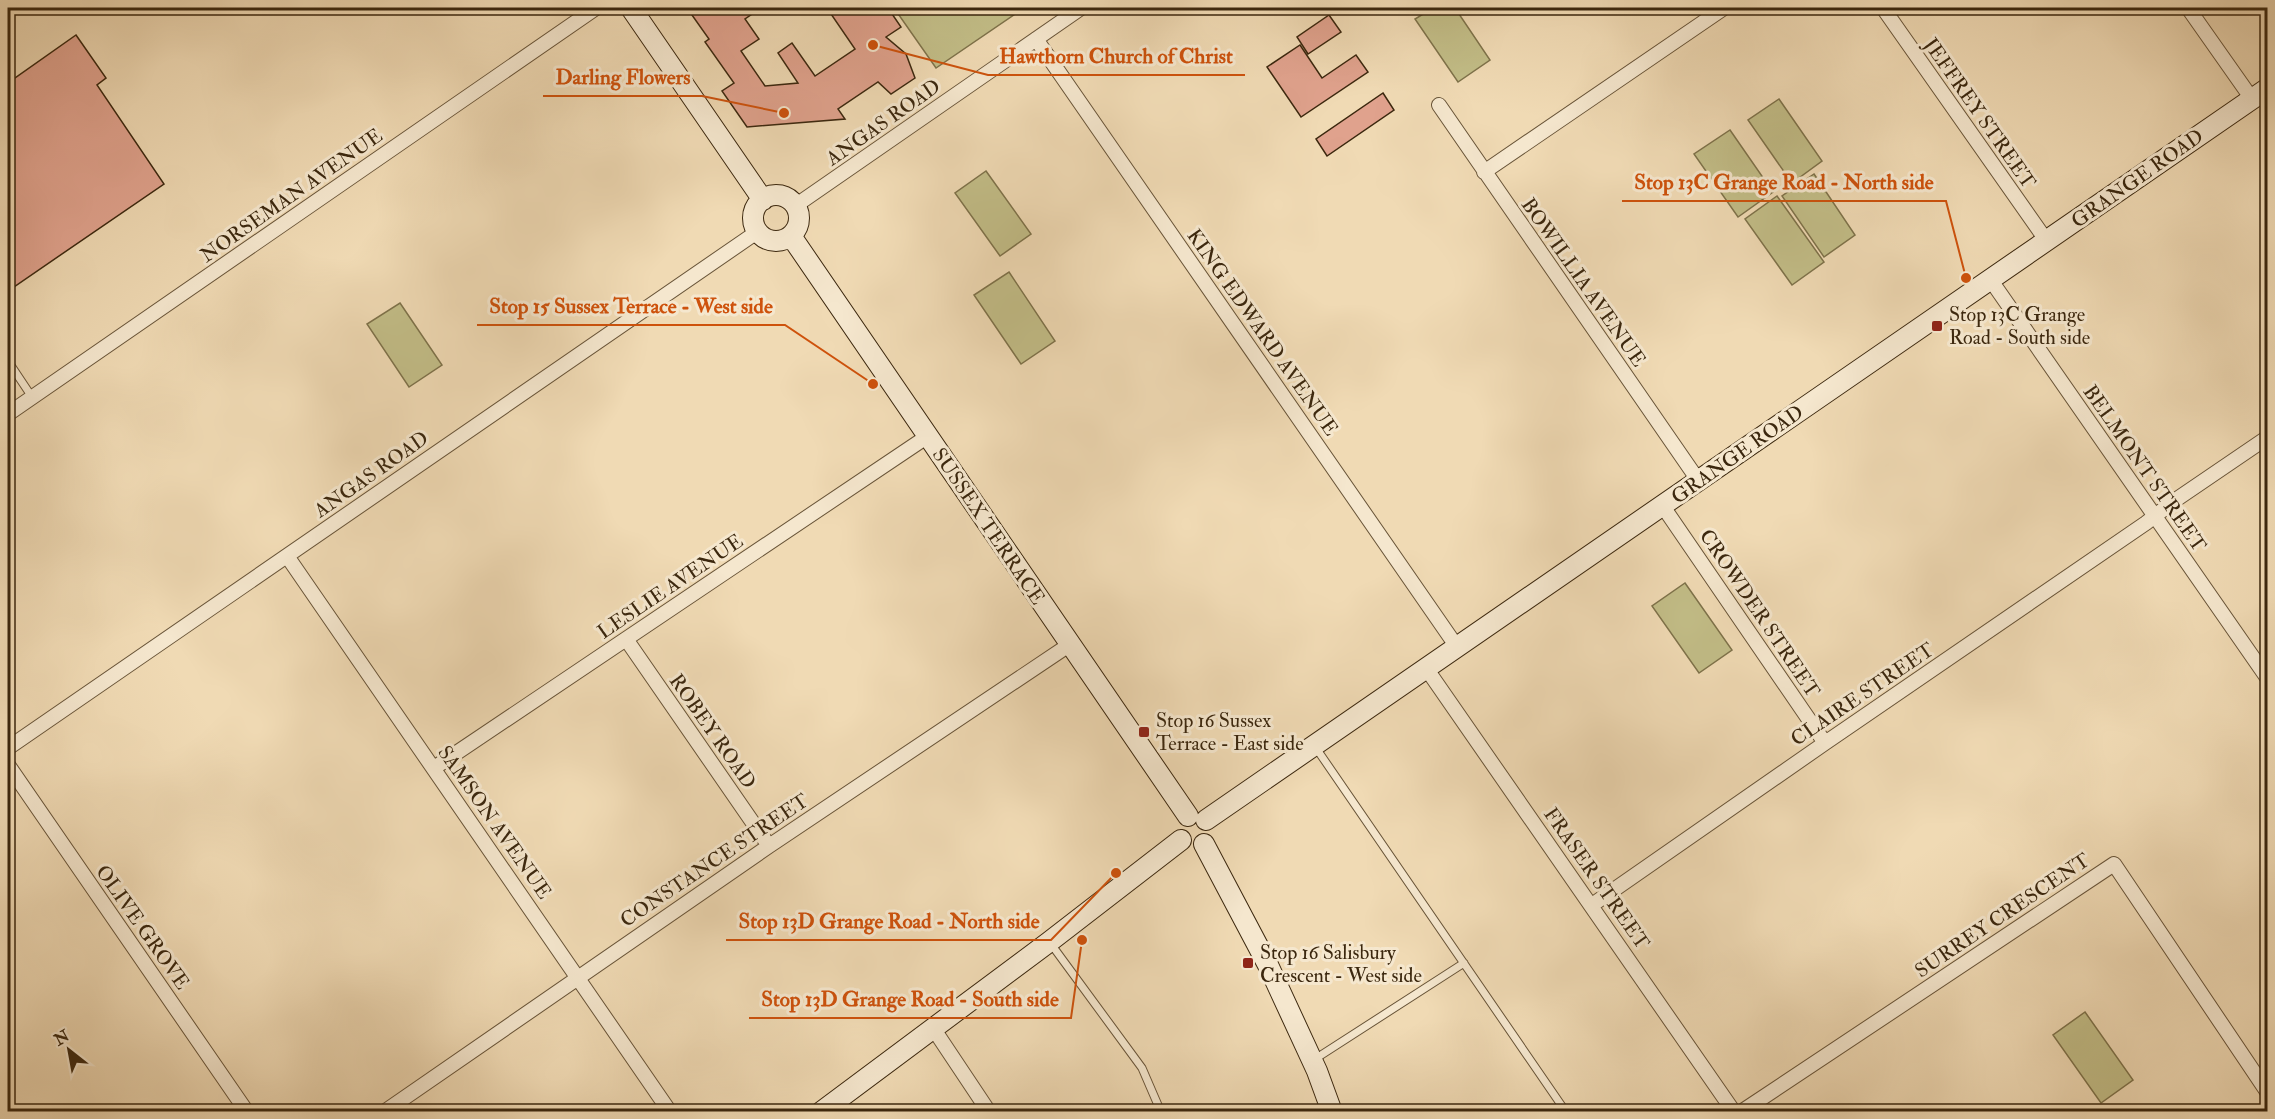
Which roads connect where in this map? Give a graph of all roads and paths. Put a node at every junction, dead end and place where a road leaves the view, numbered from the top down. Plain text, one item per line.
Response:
1 (596, 8) edge
2 (631, 8) edge
3 (1081, 8) edge
4 (1724, 8) edge
5 (1883, 8) edge
6 (2188, 8) edge
7 (1036, 39) junction
8 (2260, 93) edge
9 (1438, 105) dead end
10 (1484, 172) junction
11 (763, 200) junction
12 (795, 206) junction
13 (757, 232) junction
14 (790, 236) junction
15 (2046, 240) junction
16 (1990, 279) junction
17 (8, 361) edge
18 (32, 397) junction
19 (8, 414) edge
20 (927, 436) junction
21 (2268, 437) edge
22 (1698, 480) junction
23 (1662, 505) junction
24 (2155, 516) junction
25 (287, 556) junction
26 (626, 639) junction
27 (1070, 645) junction
28 (1457, 647) junction
29 (1426, 668) junction
30 (2268, 680) edge
31 (1825, 742) junction
32 (1314, 746) junction
33 (8, 748) edge
34 (8, 765) edge
35 (434, 768) junction
36 (1197, 818) junction
37 (1181, 840) junction
38 (1204, 844) junction
39 (769, 846) junction
40 (1592, 905) junction
41 (1049, 942) junction
42 (1464, 963) junction
43 (578, 977) junction
44 (933, 1028) junction
45 (1312, 1060) junction
46 (2268, 1093) edge
47 (247, 1112) edge
48 (384, 1112) edge
49 (670, 1112) edge
50 (821, 1112) edge
51 (989, 1112) edge
52 (1161, 1112) edge
53 (1332, 1112) edge
54 (1566, 1112) edge
55 (1734, 1112) edge
56 (1741, 1112) edge

1 - 18 street, NORSEMAN AVENUE
2 - 11 street
3 - 7 street, ANGAS ROAD
4 - 10 street
5 - 15 street, JEFFREY STREET
6 - 8 street
7 - 12 street, ANGAS ROAD
7 - 28 street, KING EDWARD AVENUE
8 - 15 street, GRANGE ROAD
9 - 10 street, BOWILLIA AVENUE
10 - 22 street, BOWILLIA AVENUE
11 - 12 street
11 - 13 street
12 - 14 street
13 - 14 street
13 - 25 street, ANGAS ROAD
14 - 20 street, SUSSEX TERRACE
15 - 16 street, GRANGE ROAD
16 - 22 street, GRANGE ROAD
16 - 24 street, BELMONT STREET
17 - 18 lane
18 - 19 street, NORSEMAN AVENUE
20 - 26 street, LESLIE AVENUE
20 - 27 street, SUSSEX TERRACE
21 - 24 street, CLAIRE STREET
22 - 23 street, GRANGE ROAD
23 - 28 street, GRANGE ROAD
23 - 31 street, CROWDER STREET
24 - 30 street, BELMONT STREET
24 - 31 street, CLAIRE STREET
25 - 33 street, ANGAS ROAD
25 - 35 street, SAMSON AVENUE
26 - 35 street, LESLIE AVENUE
26 - 39 street, ROBEY ROAD
27 - 36 street, SUSSEX TERRACE
27 - 39 street, CONSTANCE STREET
28 - 29 street, GRANGE ROAD
29 - 32 street, GRANGE ROAD
29 - 40 street, FRASER STREET
31 - 40 street, CLAIRE STREET
32 - 36 street, GRANGE ROAD
32 - 42 lane
34 - 47 street, OLIVE GROVE
35 - 43 street, SAMSON AVENUE
36 - 37 street
36 - 38 street
37 - 38 street
37 - 41 street
38 - 45 street
39 - 43 street, CONSTANCE STREET
40 - 55 street, FRASER STREET
41 - 44 street
41 - 52 lane
42 - 45 lane
42 - 54 lane
43 - 48 street, CONSTANCE STREET
43 - 49 street, SAMSON AVENUE
44 - 50 street
44 - 51 street
45 - 53 street
46 - 56 street, SURREY CRESCENT

